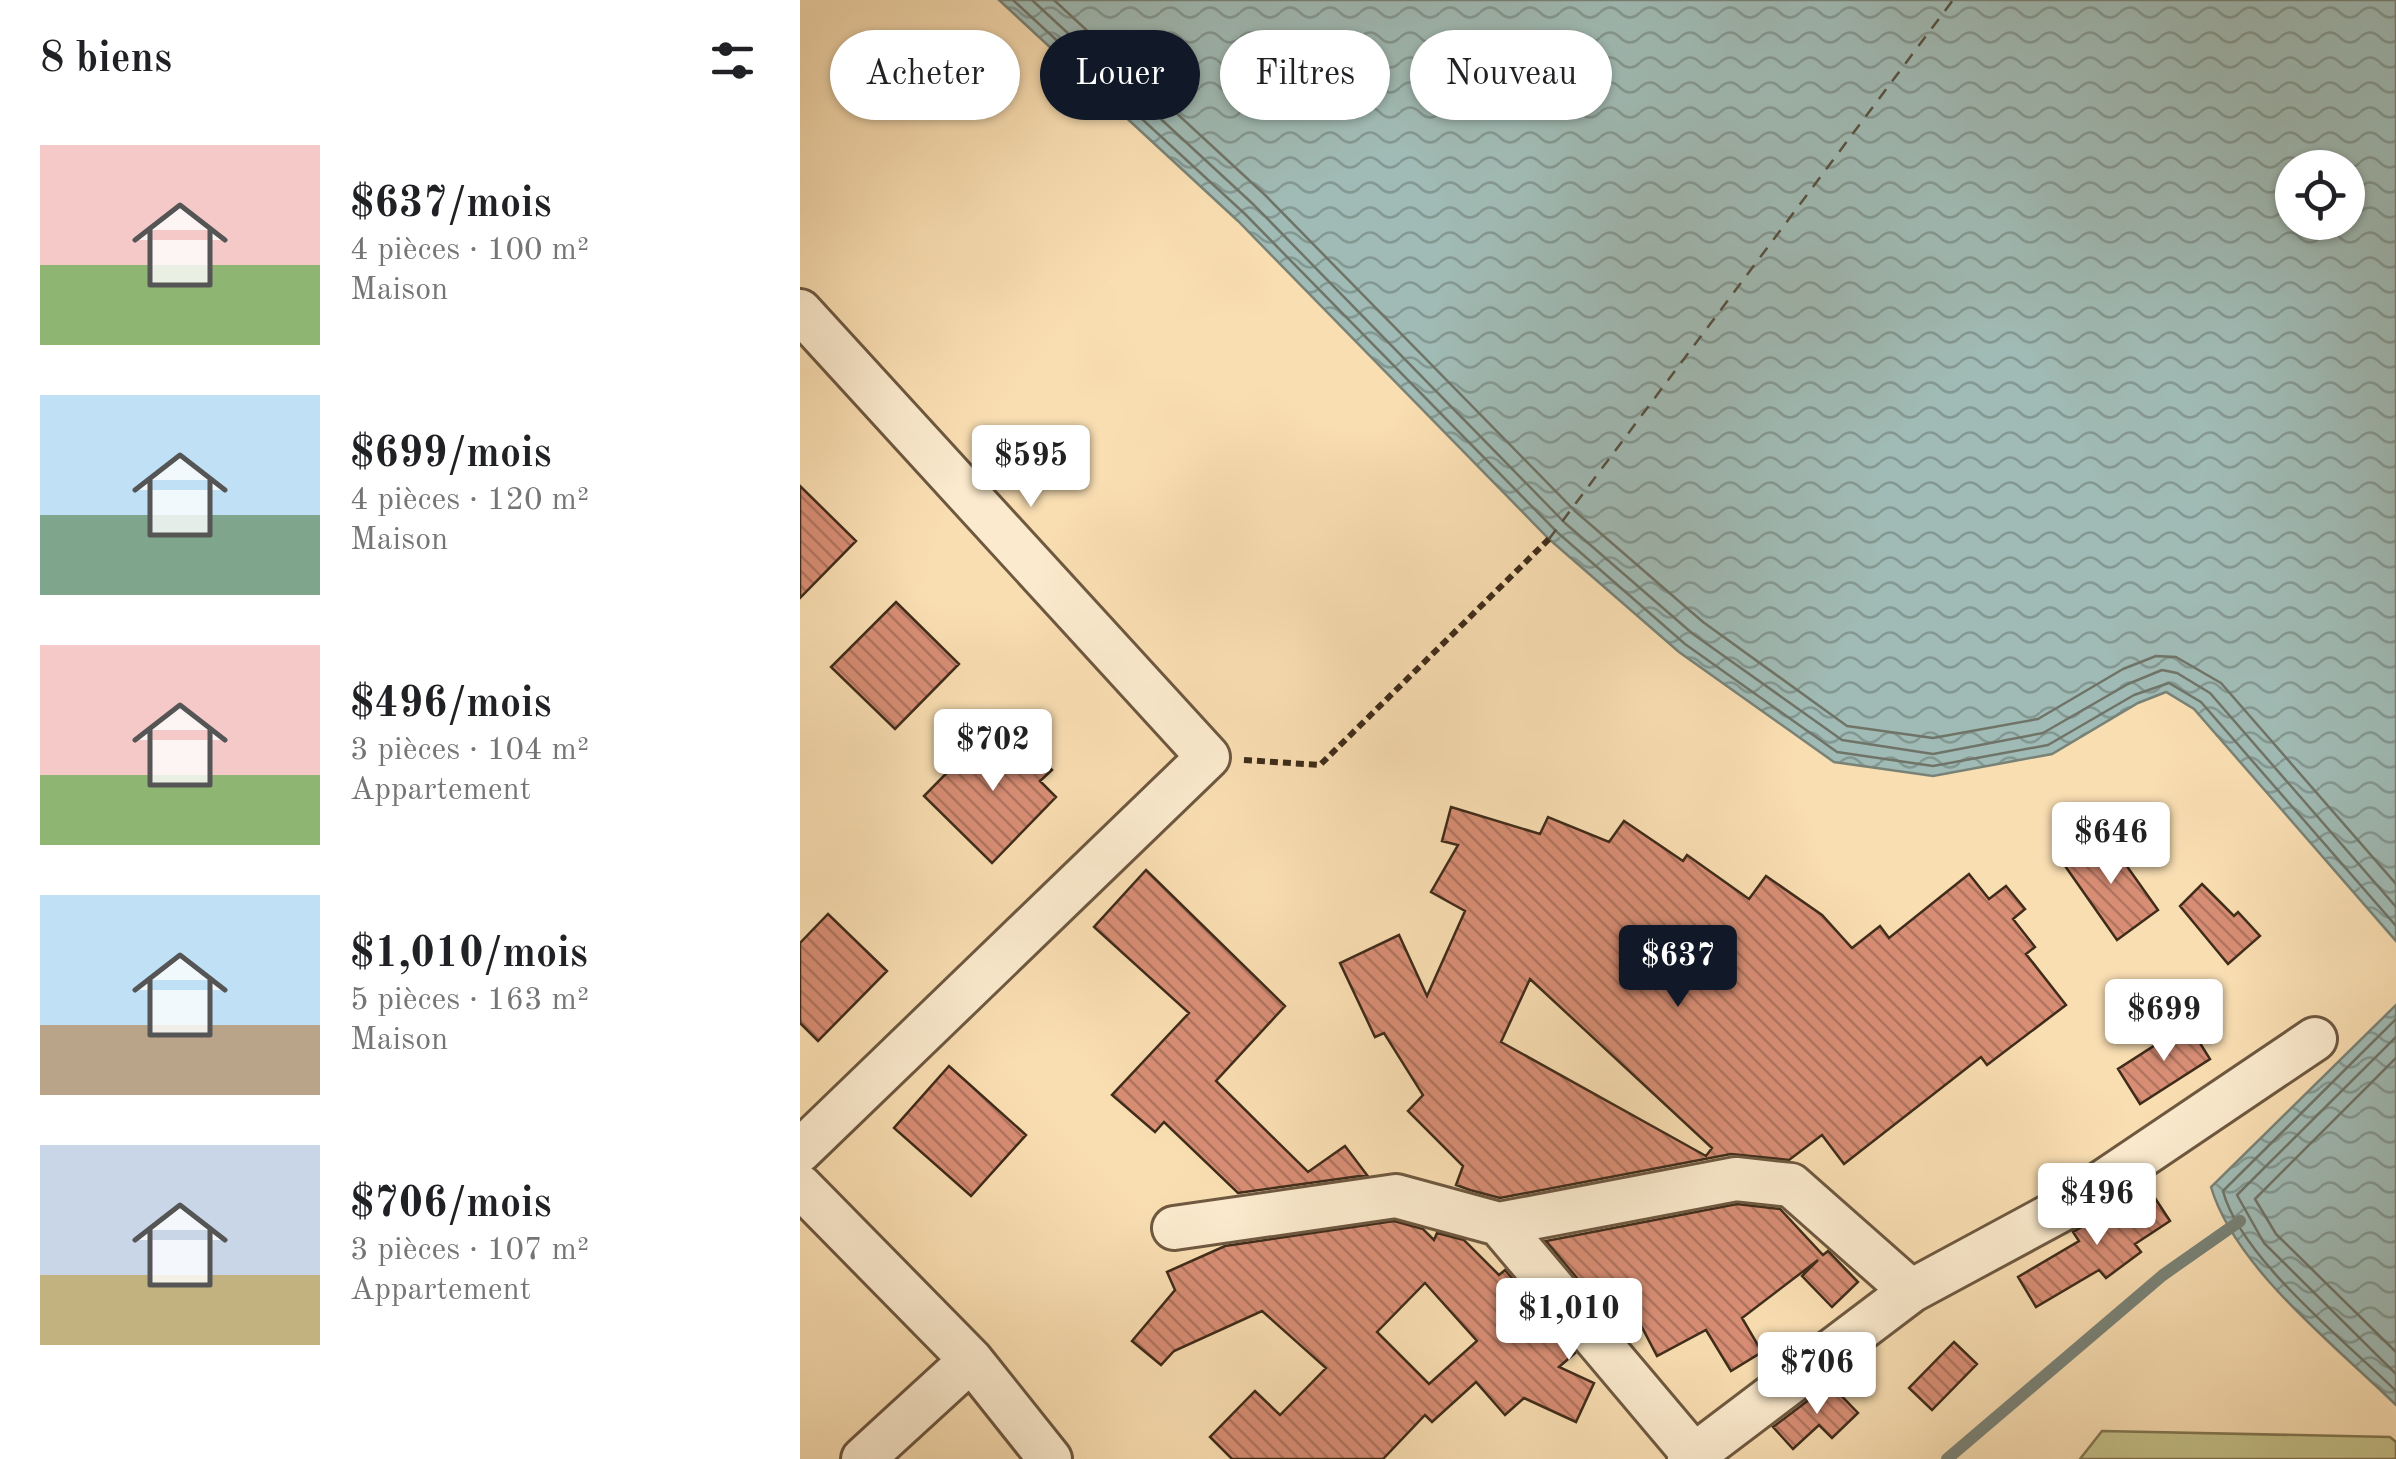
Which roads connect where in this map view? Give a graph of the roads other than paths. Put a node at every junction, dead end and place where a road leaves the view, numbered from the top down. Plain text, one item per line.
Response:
1 (800, 312) edge
2 (2314, 1038) dead end
3 (800, 1151) edge
4 (800, 1186) edge
5 (1499, 1224) junction
6 (1174, 1228) dead end
7 (1911, 1291) junction
8 (970, 1360) junction
9 (1692, 1457) edge
10 (863, 1459) edge
11 (1050, 1459) edge

1 - 3 street
2 - 7 street
4 - 8 street
5 - 6 street
5 - 7 street
5 - 9 street
7 - 9 street
8 - 10 street
8 - 11 street

